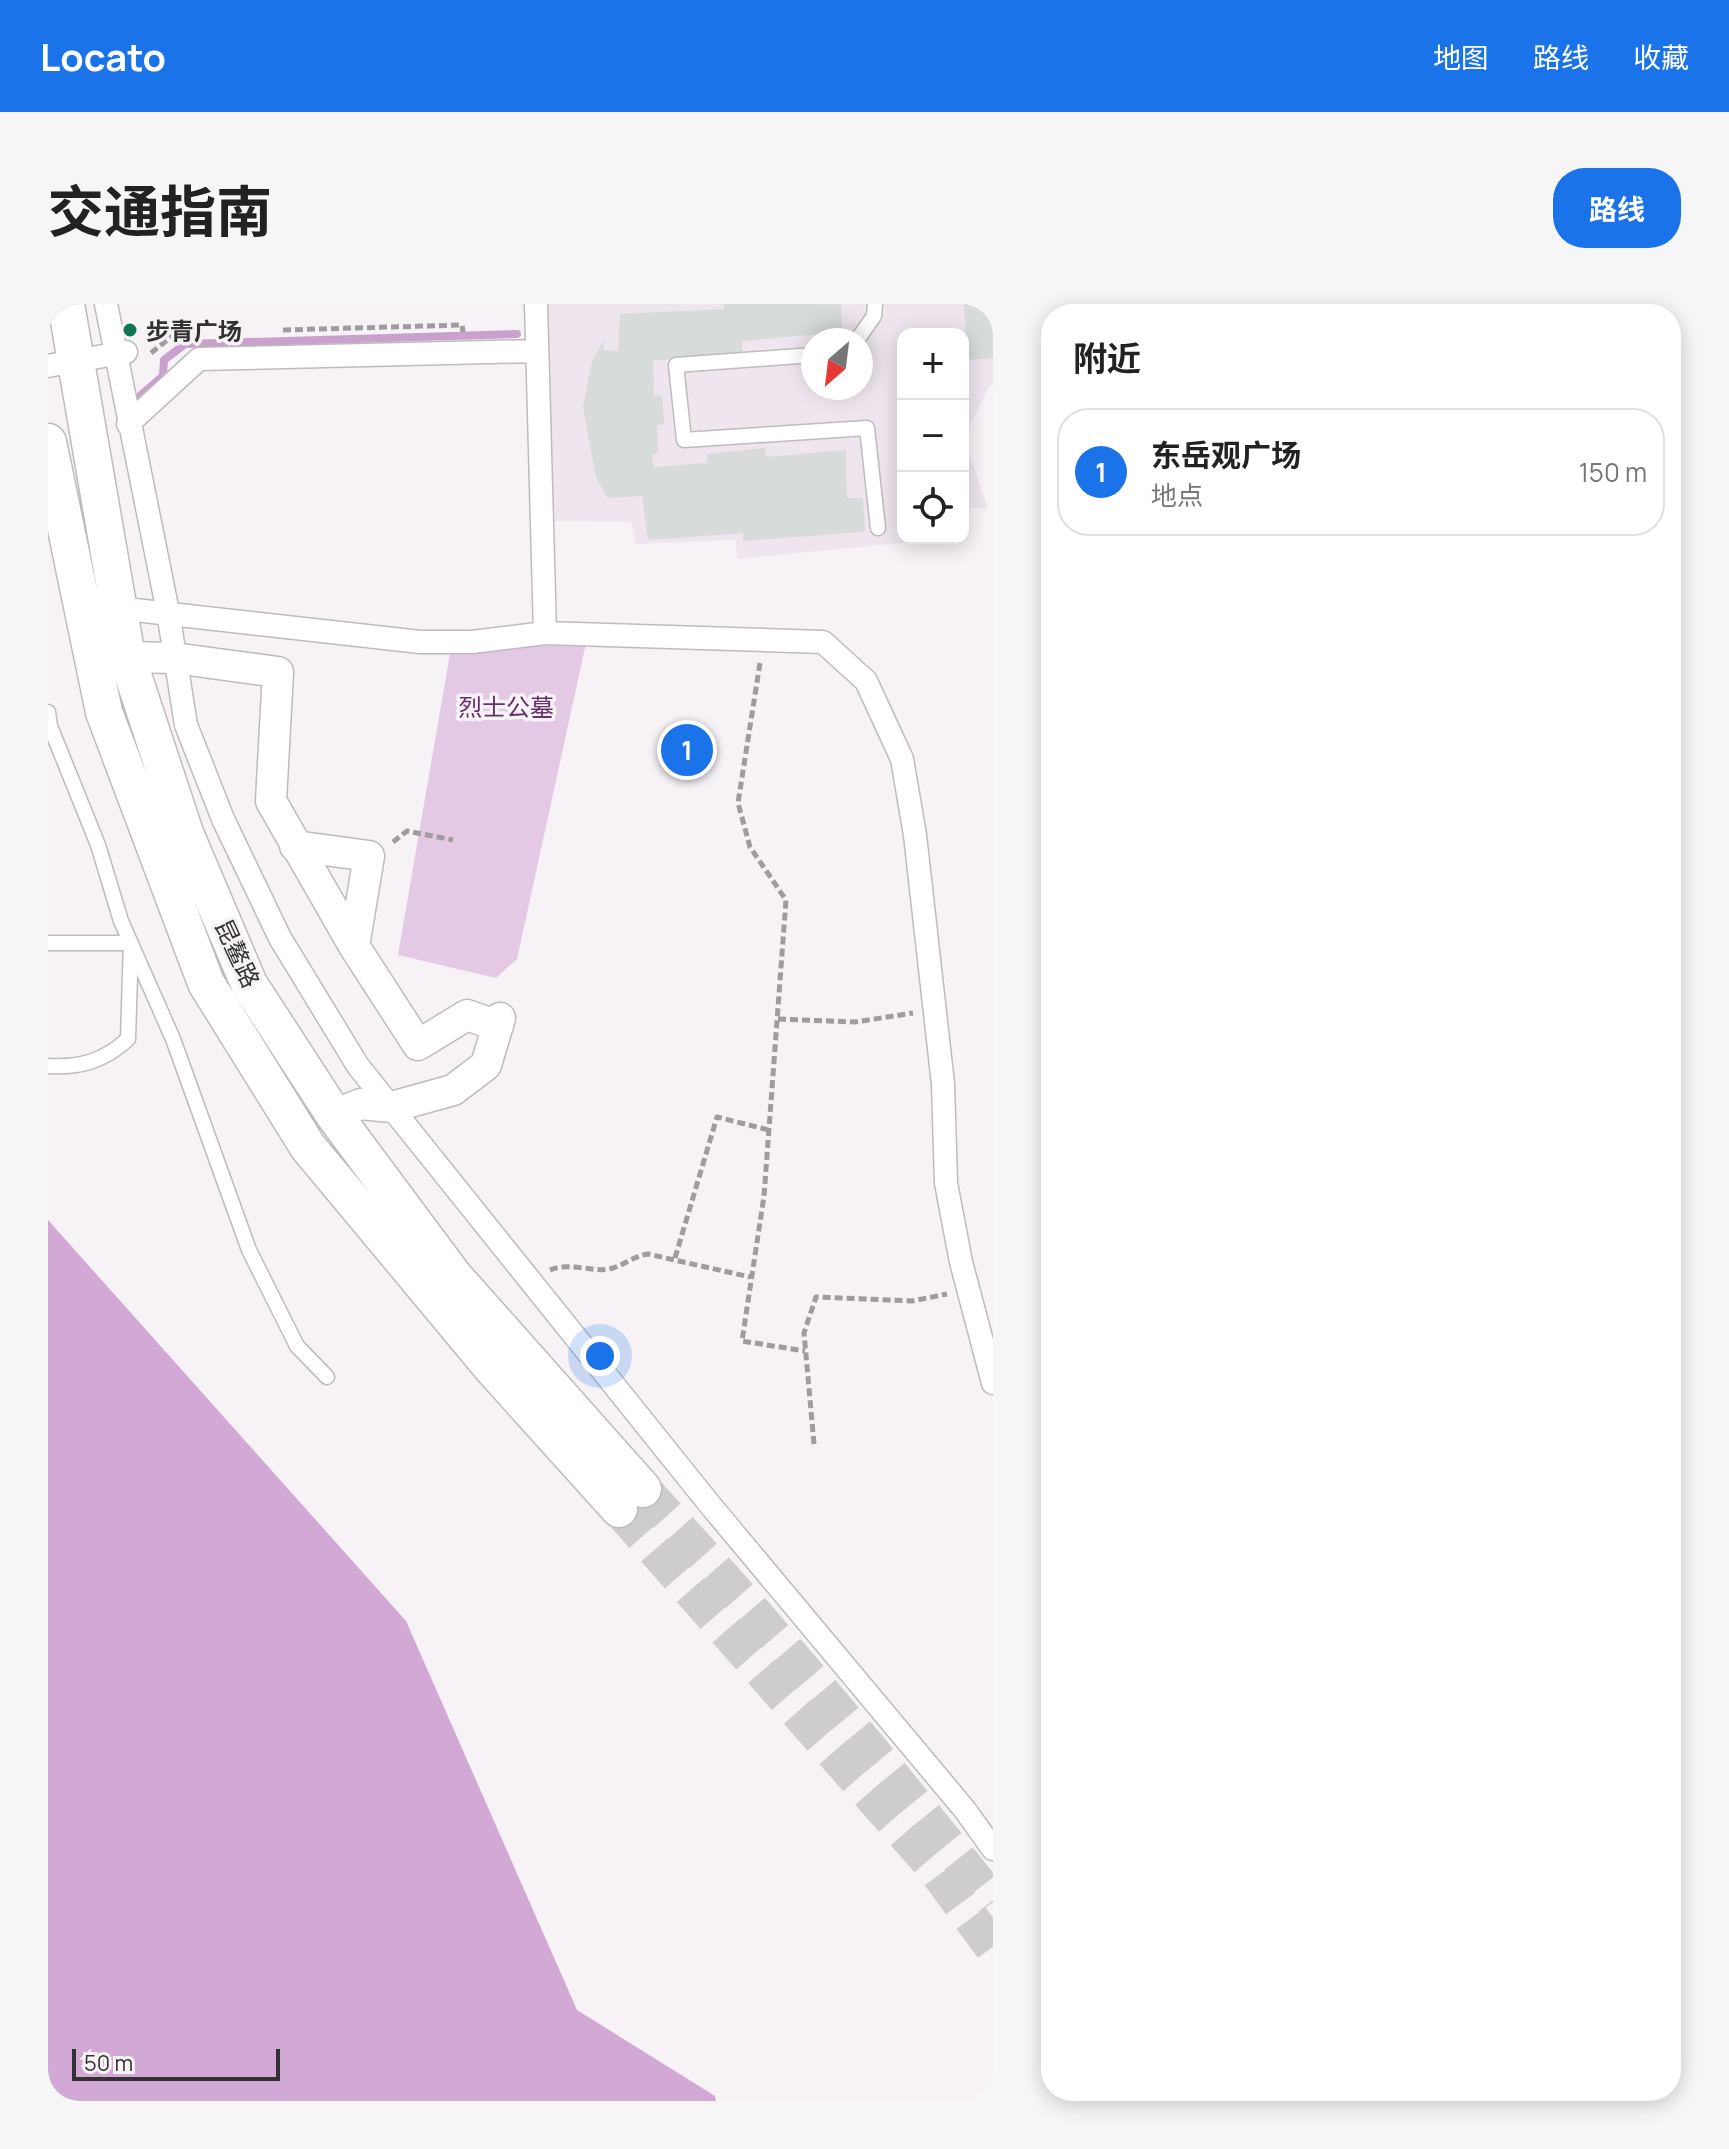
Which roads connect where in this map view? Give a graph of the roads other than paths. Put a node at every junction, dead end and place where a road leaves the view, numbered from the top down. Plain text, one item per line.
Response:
1 (66, 304) edge
2 (106, 304) edge
3 (536, 304) edge
4 (875, 304) edge
5 (866, 328) edge
6 (536, 351) junction
7 (120, 353) junction
8 (801, 356) edge
9 (62, 364) edge
10 (128, 424) junction
11 (48, 442) edge
12 (878, 528) dead end
13 (117, 608) junction
14 (168, 612) junction
15 (545, 633) junction
16 (127, 657) junction
17 (174, 658) junction
18 (48, 712) edge
19 (295, 846) junction
20 (48, 943) edge
21 (131, 943) junction
22 (354, 946) junction
23 (48, 1066) edge
24 (392, 1107) junction
25 (334, 1115) junction
26 (327, 1377) dead end
27 (993, 1383) edge
28 (993, 1849) edge

1 - 9 street, 昆鳌路
2 - 7 street
3 - 6 street
4 - 5 lane
6 - 10 street
6 - 15 street
7 - 9 street
7 - 10 street
8 - 12 lane
9 - 13 street, 昆鳌路
10 - 14 street
11 - 25 street, 昆鳌路
13 - 14 street
13 - 16 street, 昆鳌路
14 - 15 street
14 - 17 street
15 - 27 street
16 - 17 street
16 - 25 street, 昆鳌路
17 - 19 street
17 - 24 street
18 - 21 lane
19 - 22 street
19 - 22 street
20 - 21 lane
21 - 23 lane
21 - 26 lane
22 - 24 street
24 - 25 street
24 - 28 street

